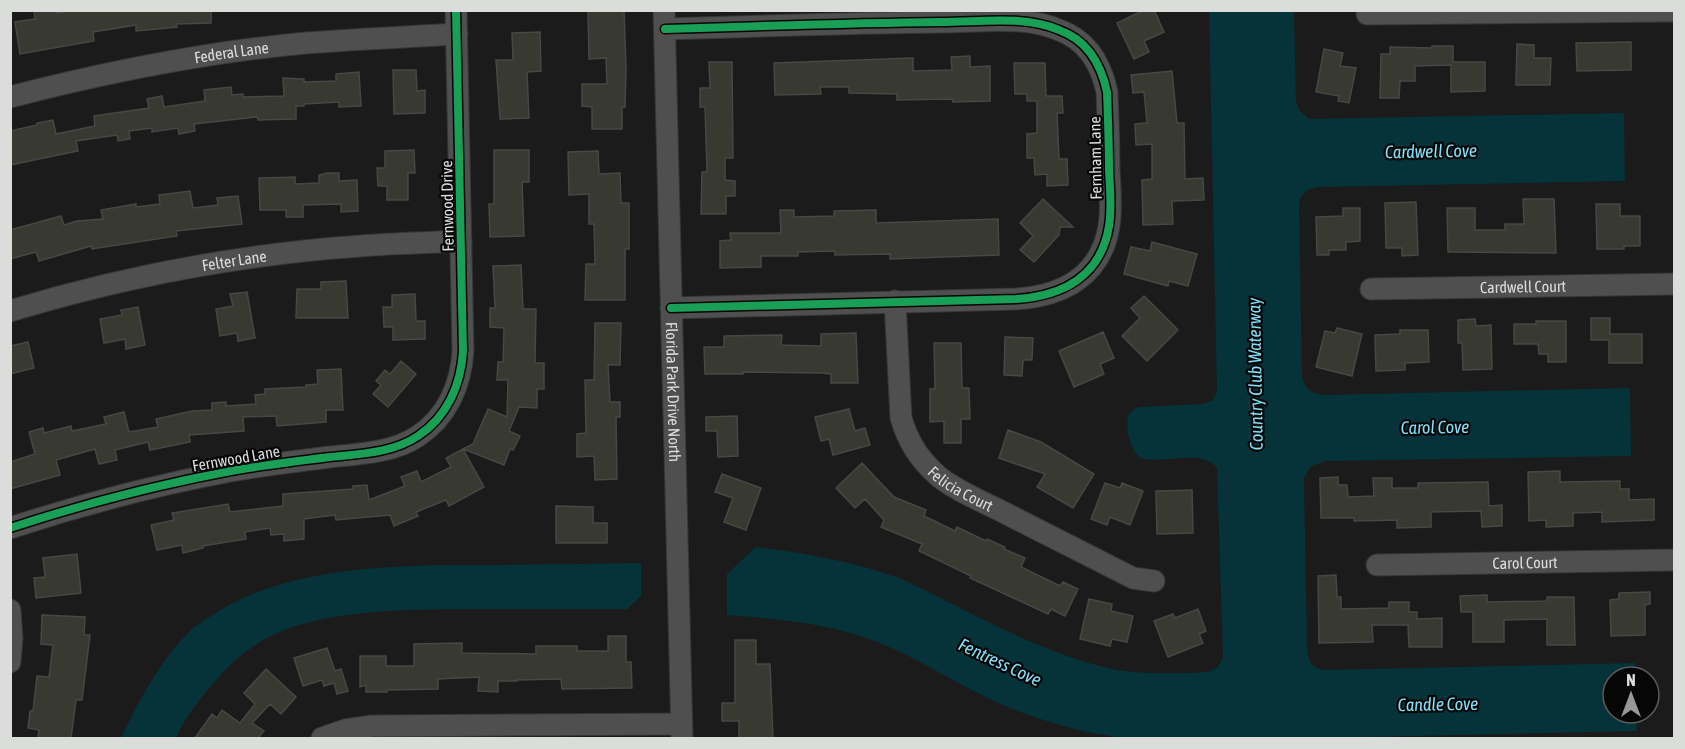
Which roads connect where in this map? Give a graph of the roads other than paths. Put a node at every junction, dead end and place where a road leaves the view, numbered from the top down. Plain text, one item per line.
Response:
1 (456, 10) edge
2 (1674, 11) edge
3 (1367, 14) dead end
4 (876, 17) edge
5 (664, 20) edge
6 (457, 34) junction
7 (10, 97) edge
8 (461, 241) junction
9 (1674, 284) edge
10 (1371, 289) dead end
11 (895, 301) junction
12 (671, 308) junction
13 (10, 311) edge
14 (451, 399) joint
15 (10, 528) edge
16 (1674, 560) edge
17 (1377, 565) dead end
18 (1154, 581) dead end
19 (10, 610) edge
20 (10, 662) edge
21 (682, 731) edge
22 (473, 732) edge
23 (322, 738) edge

1 - 6 street, Fernwood Drive
2 - 3 street
4 - 5 street, Fernham Lane
4 - 11 street, Fernham Lane
5 - 12 street, Florida Park Drive North
6 - 7 street, Federal Lane
6 - 8 street, Fernwood Drive
8 - 13 street, Felter Lane
8 - 14 street, Fernwood Drive
9 - 10 street, Cardwell Court
11 - 12 street, Fernham Lane
11 - 18 street, Felicia Court
12 - 21 street, Florida Park Drive North
14 - 15 street, Fernwood Lane
16 - 17 street, Carol Court
19 - 20 street
21 - 22 street
22 - 23 street

